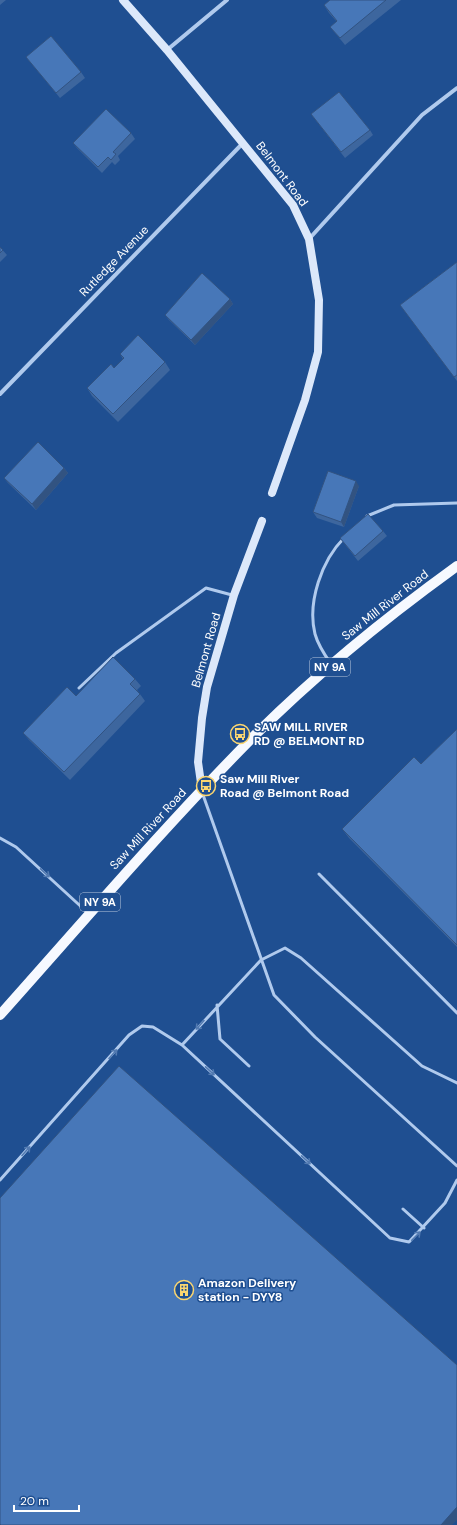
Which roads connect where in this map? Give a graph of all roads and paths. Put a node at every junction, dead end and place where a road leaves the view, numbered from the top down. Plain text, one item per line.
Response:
1 (124, 0) edge
2 (227, 0) edge
3 (167, 50) junction
4 (457, 88) edge
5 (243, 142) junction
6 (309, 238) junction
7 (0, 394) edge
8 (272, 493) dead end
9 (457, 503) edge
10 (366, 516) edge
11 (262, 521) dead end
12 (350, 532) edge
13 (457, 566) edge
14 (234, 595) junction
15 (331, 665) junction
16 (79, 688) dead end
17 (202, 790) junction
18 (0, 838) edge
19 (319, 874) dead end
20 (89, 915) junction
21 (261, 960) junction
22 (217, 1005) junction
23 (457, 1013) edge
24 (0, 1015) edge
25 (182, 1045) junction
26 (249, 1066) dead end
27 (457, 1083) edge
28 (457, 1166) edge
29 (0, 1180) edge
30 (457, 1180) edge
31 (403, 1209) dead end
32 (424, 1228) junction

1 - 3 street, Belmont Road
2 - 3 street
3 - 5 street, Belmont Road
4 - 6 street
5 - 6 street, Belmont Road
5 - 7 street, Rutledge Avenue
6 - 8 street, Belmont Road
9 - 10 lane
11 - 14 street, Belmont Road
12 - 15 lane
13 - 15 main road, Saw Mill River Road / NY 9A
14 - 16 lane
14 - 17 street, Belmont Road
15 - 17 main road, Saw Mill River Road / NY 9A
17 - 20 main road, Saw Mill River Road / NY 9A
17 - 21 lane
18 -> 20 lane
19 - 23 lane
20 - 24 main road, Saw Mill River Road / NY 9A
21 - 22 lane
21 - 27 lane
21 - 28 lane
22 -> 25 lane
22 - 26 lane
29 -> 25 lane
25 -> 32 lane
30 - 32 lane
31 - 32 lane

